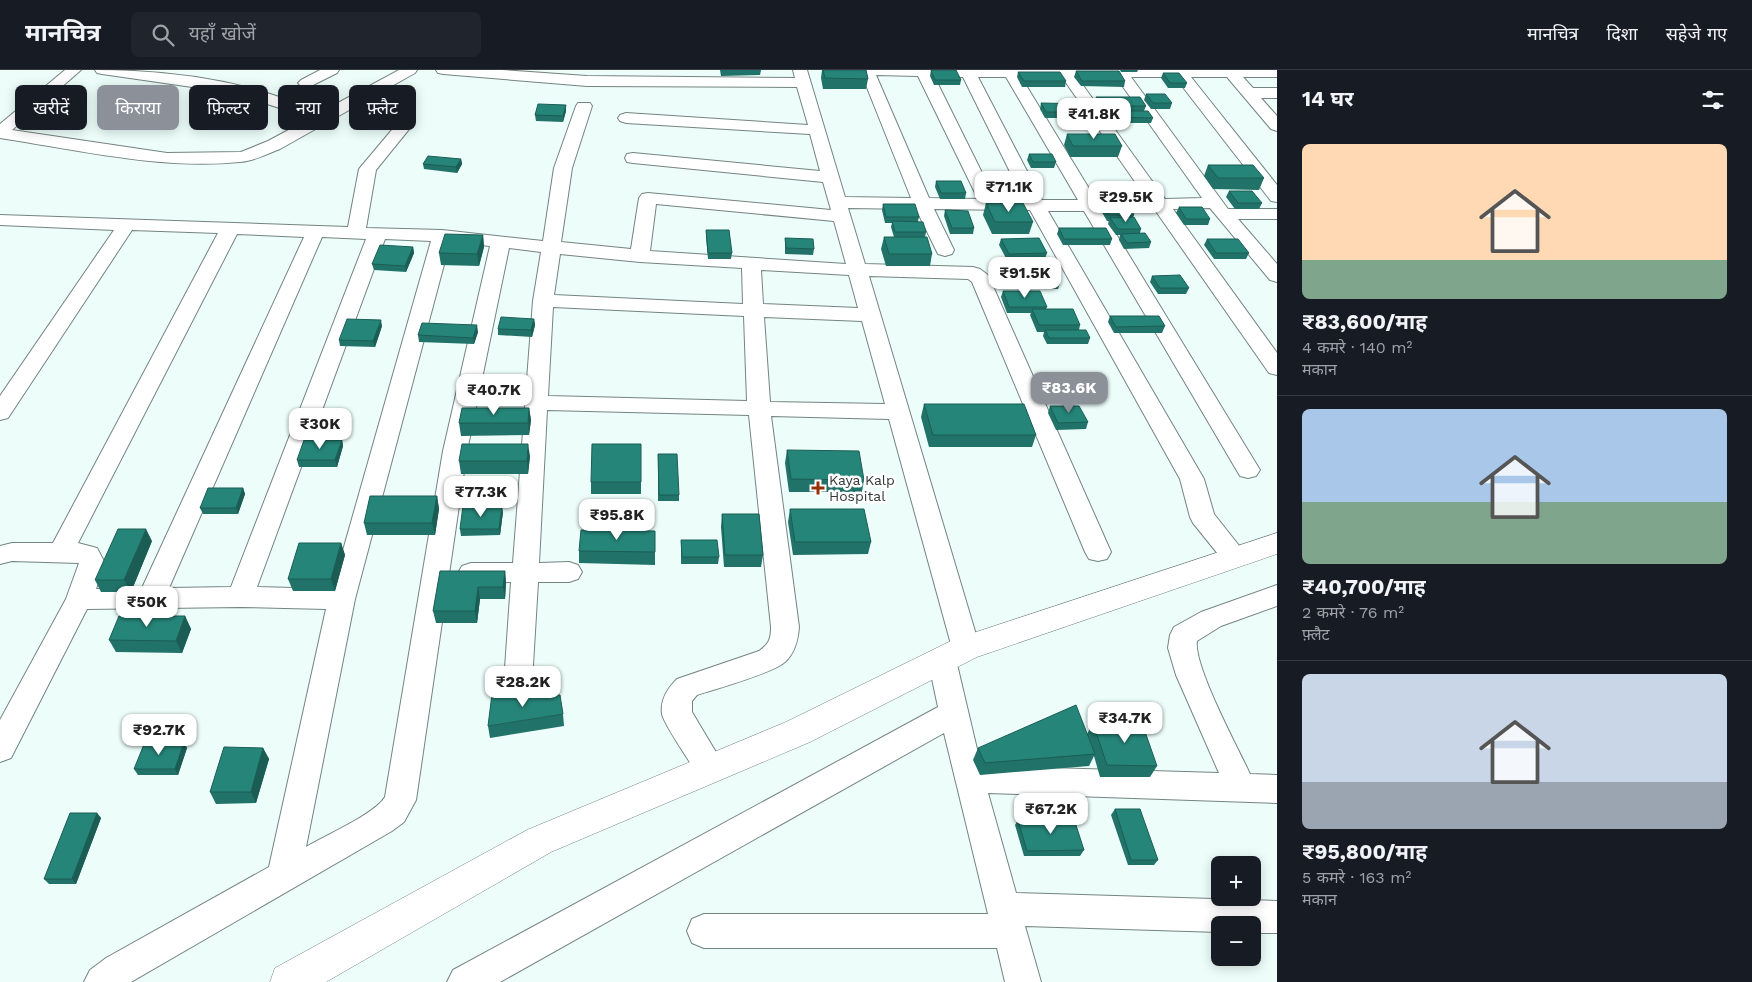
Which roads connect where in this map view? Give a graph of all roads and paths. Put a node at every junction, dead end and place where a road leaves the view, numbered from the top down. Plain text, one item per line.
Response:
1 (74, 70) edge
2 (102, 70) edge
3 (332, 70) edge
4 (410, 70) edge
5 (443, 70) edge
6 (867, 70) edge
7 (875, 70) edge
8 (924, 71) edge
9 (967, 71) edge
10 (1010, 71) edge
11 (1066, 72) edge
12 (1120, 73) junction
13 (1180, 74) junction
14 (1232, 74) junction
15 (1277, 74) edge
16 (802, 77) edge
17 (306, 83) dead end
18 (55, 85) edge
19 (1249, 93) junction
20 (1277, 94) edge
21 (278, 102) edge
22 (584, 106) dead end
23 (339, 109) edge
24 (0, 114) edge
25 (15, 115) edge
26 (15, 118) edge
27 (626, 118) dead end
28 (1277, 126) edge
29 (301, 130) edge
30 (400, 130) edge
31 (817, 130) junction
32 (0, 132) edge
33 (633, 158) dead end
34 (830, 177) junction
35 (1277, 197) edge
36 (922, 203) junction
37 (989, 204) junction
38 (1160, 204) junction
39 (1036, 206) junction
40 (1090, 206) junction
41 (840, 209) junction
42 (1219, 209) junction
43 (1277, 214) edge
44 (0, 220) edge
45 (126, 225) junction
46 (230, 229) junction
47 (315, 232) junction
48 (367, 234) junction
49 (442, 236) junction
50 (501, 241) junction
51 (551, 246) junction
52 (945, 250) dead end
53 (640, 256) junction
54 (751, 263) junction
55 (858, 270) junction
56 (1277, 276) edge
57 (543, 301) junction
58 (754, 310) junction
59 (870, 316) junction
60 (1277, 368) edge
61 (536, 403) junction
62 (759, 409) junction
63 (898, 412) junction
64 (0, 413) edge
65 (1248, 470) dead end
66 (1277, 544) edge
67 (61, 552) junction
68 (1098, 552) dead end
69 (0, 555) edge
70 (1235, 557) junction
71 (524, 572) junction
72 (569, 572) dead end
73 (436, 574) junction
74 (1277, 595) edge
75 (240, 597) junction
76 (151, 598) junction
77 (79, 599) junction
78 (342, 599) junction
79 (954, 654) junction
80 (518, 682) dead end
81 (954, 713) junction
82 (0, 749) edge
83 (710, 769) junction
84 (969, 779) junction
85 (1241, 788) junction
86 (1277, 789) edge
87 (283, 877) junction
88 (1277, 917) edge
89 (1006, 920) junction
90 (704, 931) dead end
91 (102, 982) edge
92 (289, 982) edge
93 (465, 982) edge
94 (1023, 982) edge

1 - 18 street
2 - 21 street
3 - 17 street
4 - 23 street
5 - 16 street
6 - 36 street
7 - 8 street
8 - 9 street
8 - 37 street
9 - 10 street
9 - 39 street
10 - 11 street
10 - 40 street
11 - 12 street
11 - 38 street
12 - 13 street
12 - 42 street
13 - 14 street
13 - 35 street
14 - 15 street
14 - 19 street
16 - 31 street
19 - 20 street
19 - 28 street
22 - 51 street
24 - 25 street
26 - 32 street
27 - 31 street
29 - 32 street
30 - 48 street
31 - 34 street
33 - 34 street
34 - 41 street
36 - 37 street
36 - 41 street
36 - 52 street
37 - 39 street
38 - 40 street
38 - 42 street
38 - 60 street
39 - 40 street
39 - 70 street
40 - 65 street
41 - 53 street
41 - 55 street
42 - 43 street
42 - 56 street
44 - 45 street
45 - 46 street
45 - 64 street
46 - 47 street
46 - 67 street
47 - 48 street
47 - 76 street
48 - 49 street
48 - 75 street
49 - 50 street
49 - 78 street
50 - 51 street
50 - 73 street
51 - 53 street
51 - 57 street
53 - 54 street
54 - 55 street
54 - 58 street
55 - 59 street
55 - 68 street
57 - 58 street
57 - 61 street
58 - 59 street
58 - 62 street
59 - 63 street
61 - 62 street
61 - 71 street
62 - 63 street
62 - 83 street
63 - 79 street
66 - 70 street
67 - 69 street
67 - 77 street
70 - 79 street
71 - 72 street
71 - 73 street
71 - 80 street
73 - 87 street
74 - 85 street
75 - 76 street
75 - 78 street
76 - 77 street
77 - 82 street
78 - 87 street
79 - 81 street
79 - 83 street
81 - 84 street
81 - 93 street
83 - 92 street
84 - 85 street
84 - 89 street
85 - 86 street
87 - 91 street
88 - 89 street
89 - 90 street
89 - 94 street

